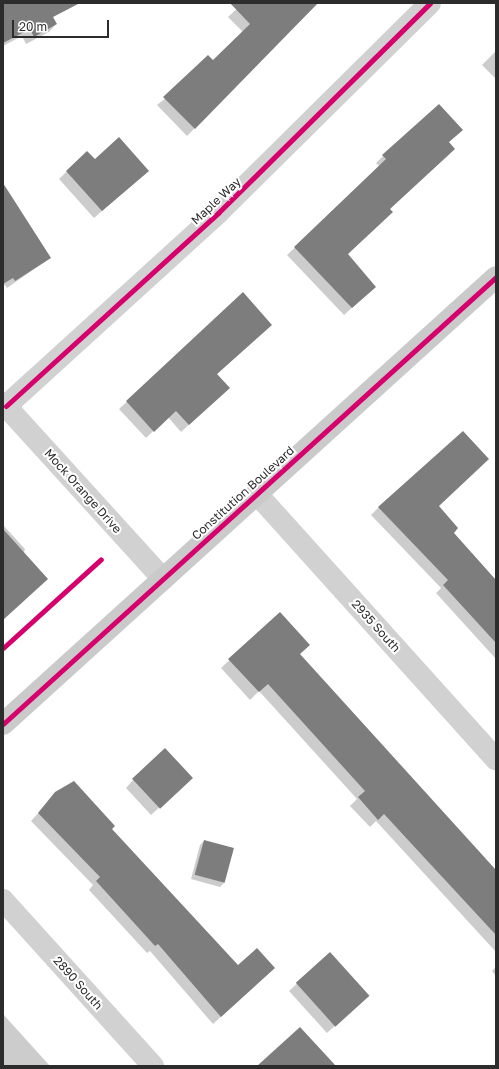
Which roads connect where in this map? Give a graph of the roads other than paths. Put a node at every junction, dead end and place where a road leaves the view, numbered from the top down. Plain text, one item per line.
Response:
1 (430, 3) edge
2 (496, 277) edge
3 (5, 404) edge
4 (257, 494) junction
5 (163, 579) junction
6 (3, 724) edge
7 (496, 759) edge
8 (3, 900) edge
9 (153, 1066) edge

1 - 3 street, Maple Way
2 - 4 street, Constitution Boulevard
3 - 5 street, Mock Orange Drive
4 - 5 street, Constitution Boulevard
4 - 7 street, 2935 South
5 - 6 street, Constitution Boulevard
8 - 9 street, 2890 South

